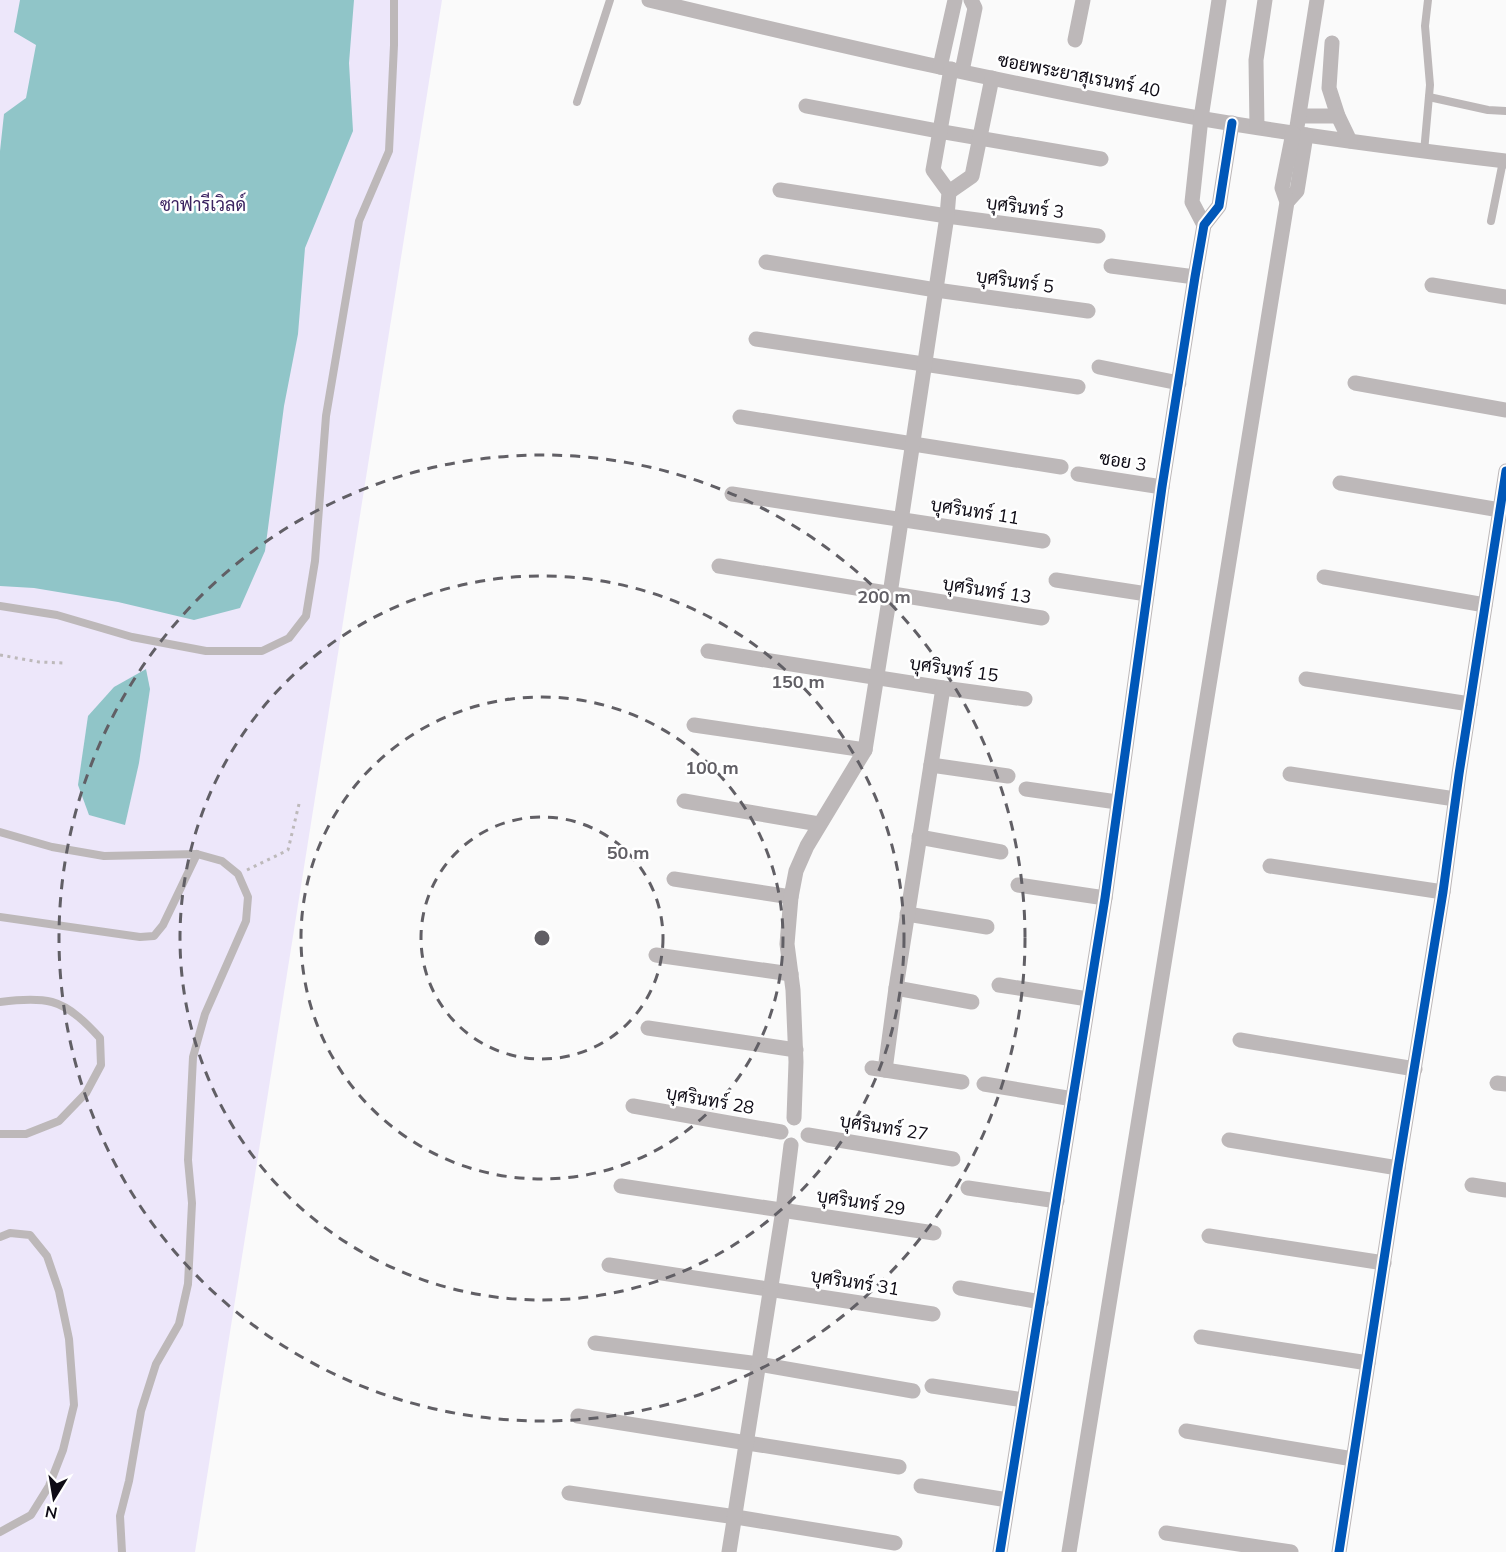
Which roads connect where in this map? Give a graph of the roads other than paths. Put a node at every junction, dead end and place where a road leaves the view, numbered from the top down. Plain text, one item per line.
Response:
1 (394, 0) edge
2 (610, 0) edge
3 (649, 0) edge
4 (955, 0) edge
5 (971, 0) edge
6 (1083, 0) edge
7 (1219, 0) edge
8 (1265, 0) edge
9 (1317, 0) edge
10 (1428, 0) edge
11 (1075, 40) dead end
12 (1332, 43) dead end
13 (951, 69) junction
14 (992, 78) junction
15 (1429, 97) junction
16 (577, 102) dead end
17 (806, 106) dead end
18 (1506, 111) edge
19 (1299, 116) junction
20 (1338, 116) junction
21 (1201, 118) junction
22 (1232, 123) junction
23 (1257, 127) junction
24 (938, 131) junction
25 (1299, 133) junction
26 (980, 139) junction
27 (1350, 141) junction
28 (1424, 152) junction
29 (1101, 159) dead end
30 (1504, 161) edge
31 (780, 190) dead end
32 (949, 192) junction
33 (946, 216) junction
34 (1491, 221) dead end
35 (1204, 225) junction
36 (1098, 236) dead end
37 (766, 262) dead end
38 (1111, 266) dead end
39 (1195, 277) junction
40 (1432, 285) dead end
41 (936, 290) junction
42 (1506, 297) edge
43 (1088, 311) dead end
44 (756, 339) dead end
45 (924, 366) junction
46 (1099, 367) dead end
47 (1179, 383) junction
48 (1356, 383) dead end
49 (1078, 387) dead end
50 (1506, 410) edge
51 (740, 417) dead end
52 (913, 445) junction
53 (1061, 466) dead end
54 (1506, 471) edge
55 (1078, 474) dead end
56 (1340, 483) dead end
57 (1162, 487) junction
58 (732, 494) dead end
59 (1500, 510) junction
60 (901, 519) junction
61 (1043, 541) dead end
62 (719, 566) dead end
63 (1324, 577) dead end
64 (1056, 580) dead end
65 (890, 594) junction
66 (1147, 594) junction
67 (1485, 605) junction
68 (0, 606) edge
69 (1042, 618) dead end
70 (708, 651) dead end
71 (877, 678) junction
72 (1306, 679) dead end
73 (943, 688) junction
74 (1025, 699) dead end
75 (1470, 704) junction
76 (694, 725) dead end
77 (865, 750) junction
78 (931, 765) junction
79 (1290, 774) dead end
80 (1008, 776) dead end
81 (1026, 789) dead end
82 (1455, 799) junction
83 (684, 801) dead end
84 (1117, 802) junction
85 (819, 824) junction
86 (0, 831) edge
87 (919, 837) junction
88 (1001, 852) dead end
89 (197, 854) junction
90 (1270, 866) dead end
91 (674, 879) dead end
92 (1018, 885) dead end
93 (1443, 892) junction
94 (791, 897) junction
95 (1105, 897) junction
96 (908, 914) junction
97 (0, 916) edge
98 (987, 927) dead end
99 (656, 955) dead end
100 (791, 974) junction
101 (999, 986) dead end
102 (896, 988) junction
103 (1088, 999) junction
104 (0, 1002) edge
105 (972, 1002) dead end
106 (648, 1028) dead end
107 (1240, 1040) dead end
108 (796, 1050) junction
109 (1415, 1069) junction
110 (962, 1082) dead end
111 (984, 1084) dead end
112 (1073, 1098) junction
113 (633, 1106) dead end
114 (794, 1118) junction
115 (781, 1132) junction
116 (0, 1134) edge
117 (808, 1135) junction
118 (1229, 1140) dead end
119 (791, 1145) junction
120 (953, 1159) dead end
121 (1398, 1168) junction
122 (1472, 1185) dead end
123 (621, 1186) dead end
124 (968, 1188) dead end
125 (1506, 1190) edge
126 (1057, 1202) junction
127 (783, 1210) junction
128 (934, 1233) dead end
129 (0, 1236) edge
130 (1209, 1236) dead end
131 (1384, 1263) junction
132 (609, 1265) dead end
133 (960, 1288) dead end
134 (770, 1289) junction
135 (1041, 1302) junction
136 (933, 1314) dead end
137 (1202, 1337) dead end
138 (595, 1343) dead end
139 (1368, 1363) junction
140 (759, 1364) junction
141 (932, 1386) dead end
142 (913, 1391) dead end
143 (1024, 1400) junction
144 (579, 1416) dead end
145 (1186, 1431) dead end
146 (747, 1443) junction
147 (1353, 1459) junction
148 (899, 1467) dead end
149 (921, 1486) dead end
150 (569, 1493) dead end
151 (1008, 1500) junction
152 (736, 1517) junction
153 (0, 1532) edge
154 (1166, 1533) dead end
155 (895, 1543) dead end
156 (122, 1552) edge
157 (729, 1552) edge
158 (1000, 1552) edge
159 (1069, 1552) edge
160 (1290, 1552) edge
161 (1339, 1552) edge

1 - 68 lane
2 - 16 lane
3 - 13 street, ซอยพระยาสุเรนทร์ 40
4 - 13 street
5 - 13 street
6 - 11 street
7 - 21 street
8 - 23 street
9 - 19 street
10 - 15 lane
12 - 20 street
13 - 14 street, ซอยพระยาสุเรนทร์ 40
13 - 24 street
14 - 21 street, ซอยพระยาสุเรนทร์ 40
14 - 26 street
15 - 18 lane
15 - 28 lane
17 - 24 street
19 - 20 street
19 - 25 street
20 - 27 street
21 - 22 street, ซอยพระยาสุเรนทร์ 40
21 - 35 street
22 - 23 street, ซอยพระยาสุเรนทร์ 40
22 - 35 street
23 - 25 street, ซอยพระยาสุเรนทร์ 40
24 - 26 street
24 - 32 street
25 - 27 street, ซอยพระยาสุเรนทร์ 40
25 - 159 street
26 - 29 street
26 - 32 street
27 - 28 street, ซอยพระยาสุเรนทร์ 40
28 - 30 street, ซอยพระยาสุเรนทร์ 40
30 - 34 lane
31 - 33 street, บุศรินทร์ 3
32 - 33 street
33 - 36 street, บุศรินทร์ 3
33 - 41 street
35 - 39 street
37 - 41 street, บุศรินทร์ 5
38 - 39 street
39 - 47 street
40 - 42 street
41 - 43 street, บุศรินทร์ 5
41 - 45 street
44 - 45 street
45 - 49 street
45 - 52 street
46 - 47 street
47 - 57 street
48 - 50 street
51 - 52 street
52 - 53 street
52 - 60 street
54 - 59 street
55 - 57 street, ซอย 3
56 - 59 street
57 - 66 street
58 - 60 street, บุศรินทร์ 11
59 - 67 street
60 - 61 street, บุศรินทร์ 11
60 - 65 street
62 - 65 street, บุศรินทร์ 13
63 - 67 street
64 - 66 street
65 - 69 street, บุศรินทร์ 13
65 - 71 street
66 - 84 street
67 - 75 street
70 - 71 street, บุศรินทร์ 15
71 - 73 street, บุศรินทร์ 15
71 - 77 street
72 - 75 street
73 - 74 street, บุศรินทร์ 15
73 - 78 street
75 - 82 street
76 - 77 street
77 - 85 street
78 - 80 street
78 - 87 street
79 - 82 street
81 - 84 street
82 - 93 street
83 - 85 street
84 - 95 street
85 - 94 street
86 - 89 lane
87 - 88 street
87 - 96 street
89 - 97 lane
89 - 156 lane
90 - 93 street
91 - 94 street
92 - 95 street
93 - 109 street
94 - 100 street
95 - 103 street
96 - 98 street
96 - 102 street
99 - 100 street
100 - 108 street
101 - 103 street
102 - 105 street
102 - 110 street
103 - 112 street
104 - 116 lane
106 - 108 street
107 - 109 street
108 - 114 street
109 - 121 street
111 - 112 street
112 - 126 street
113 - 115 street, บุศรินทร์ 28
114 - 115 street
114 - 117 street
115 - 119 street
117 - 119 street
117 - 120 street, บุศรินทร์ 27
118 - 121 street
119 - 127 street
121 - 131 street
122 - 125 street
123 - 127 street, บุศรินทร์ 29
124 - 126 street
126 - 135 street
127 - 128 street, บุศรินทร์ 29
127 - 134 street
129 - 153 lane
130 - 131 street
131 - 139 street
132 - 134 street, บุศรินทร์ 31
133 - 135 street
134 - 136 street, บุศรินทร์ 31
134 - 140 street
135 - 143 street
137 - 139 street
138 - 140 street
139 - 147 street
140 - 142 street
140 - 146 street
141 - 143 street
143 - 151 street
144 - 146 street
145 - 147 street
146 - 148 street
146 - 152 street
147 - 161 street
149 - 151 street
150 - 152 street
151 - 158 street
152 - 155 street
152 - 157 street
154 - 160 street

